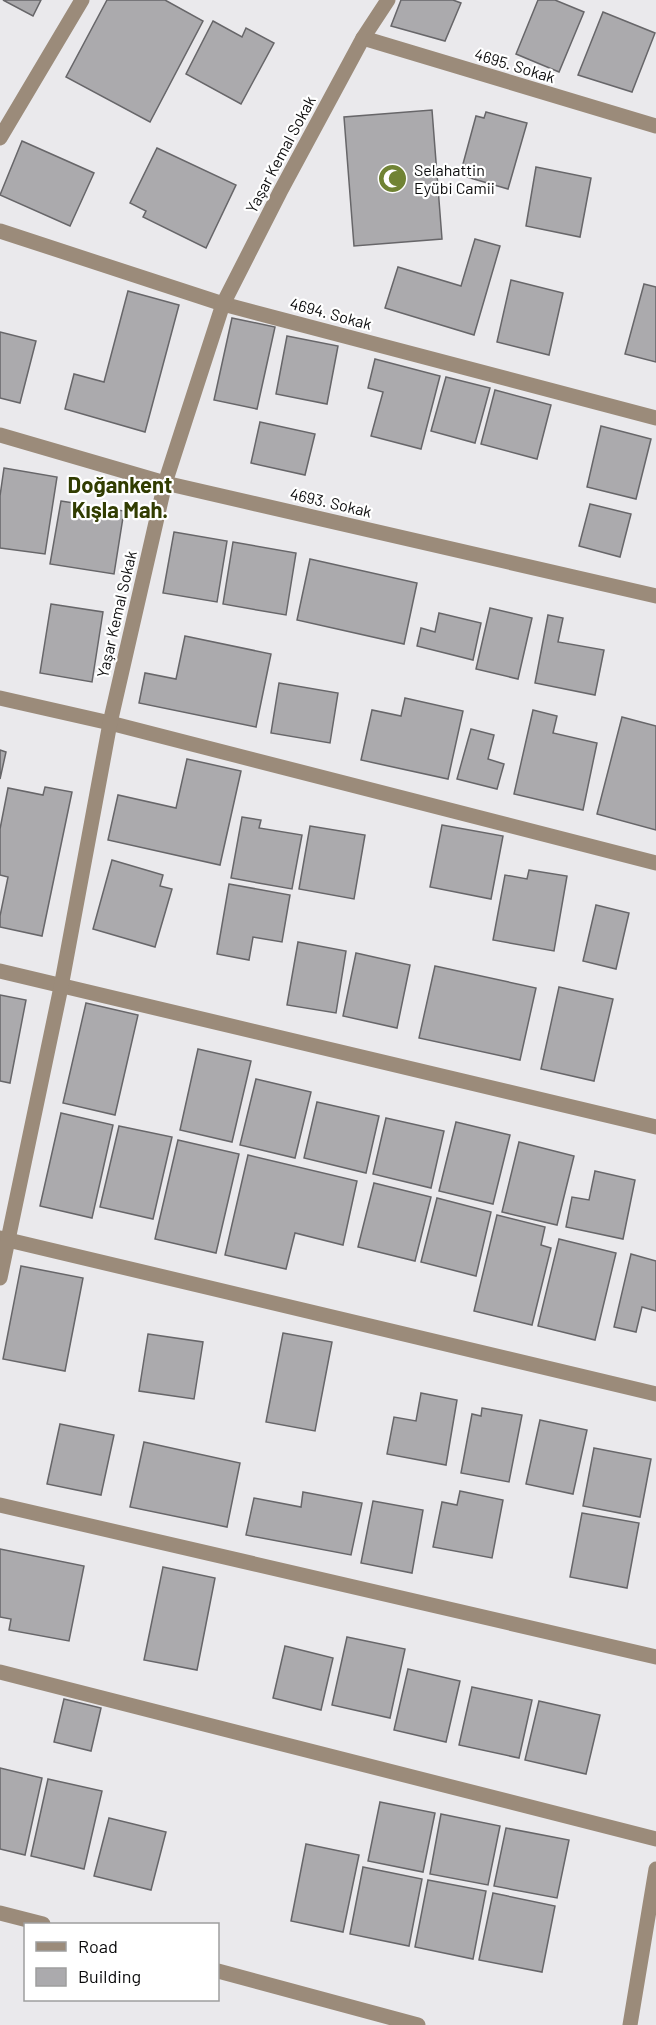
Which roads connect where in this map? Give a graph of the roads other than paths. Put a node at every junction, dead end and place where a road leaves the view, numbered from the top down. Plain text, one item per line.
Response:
1 (82, 0) edge
2 (388, 0) edge
3 (363, 38) junction
4 (656, 126) edge
5 (0, 138) edge
6 (0, 231) edge
7 (223, 303) junction
8 (656, 418) edge
9 (0, 435) edge
10 (165, 483) junction
11 (656, 596) edge
12 (0, 698) edge
13 (110, 723) junction
14 (656, 863) edge
15 (0, 971) edge
16 (61, 987) junction
17 (656, 1127) edge
18 (4, 1239) edge
19 (0, 1278) edge
20 (656, 1394) edge
21 (0, 1505) edge
22 (656, 1657) edge
23 (0, 1672) edge
24 (656, 1839) edge
25 (656, 1869) edge
26 (0, 1913) edge
27 (39, 1923) edge
28 (219, 1971) edge
29 (418, 2025) edge
30 (630, 2025) edge

1 - 5 street
2 - 3 street, Yaşar Kemal Sokak
3 - 4 street, 4695. Sokak
3 - 7 street, Yaşar Kemal Sokak
6 - 7 street, 4694. Sokak
7 - 8 street, 4694. Sokak
7 - 10 street, Yaşar Kemal Sokak
9 - 10 street, 4693. Sokak
10 - 11 street, 4693. Sokak
10 - 13 street, Yaşar Kemal Sokak
12 - 13 street
13 - 14 street
13 - 16 street, Yaşar Kemal Sokak
15 - 16 street
16 - 17 street
16 - 18 street, Yaşar Kemal Sokak
18 - 19 street, Yaşar Kemal Sokak
18 - 20 street
21 - 22 street
23 - 24 street
25 - 30 street
26 - 27 street
28 - 29 street

